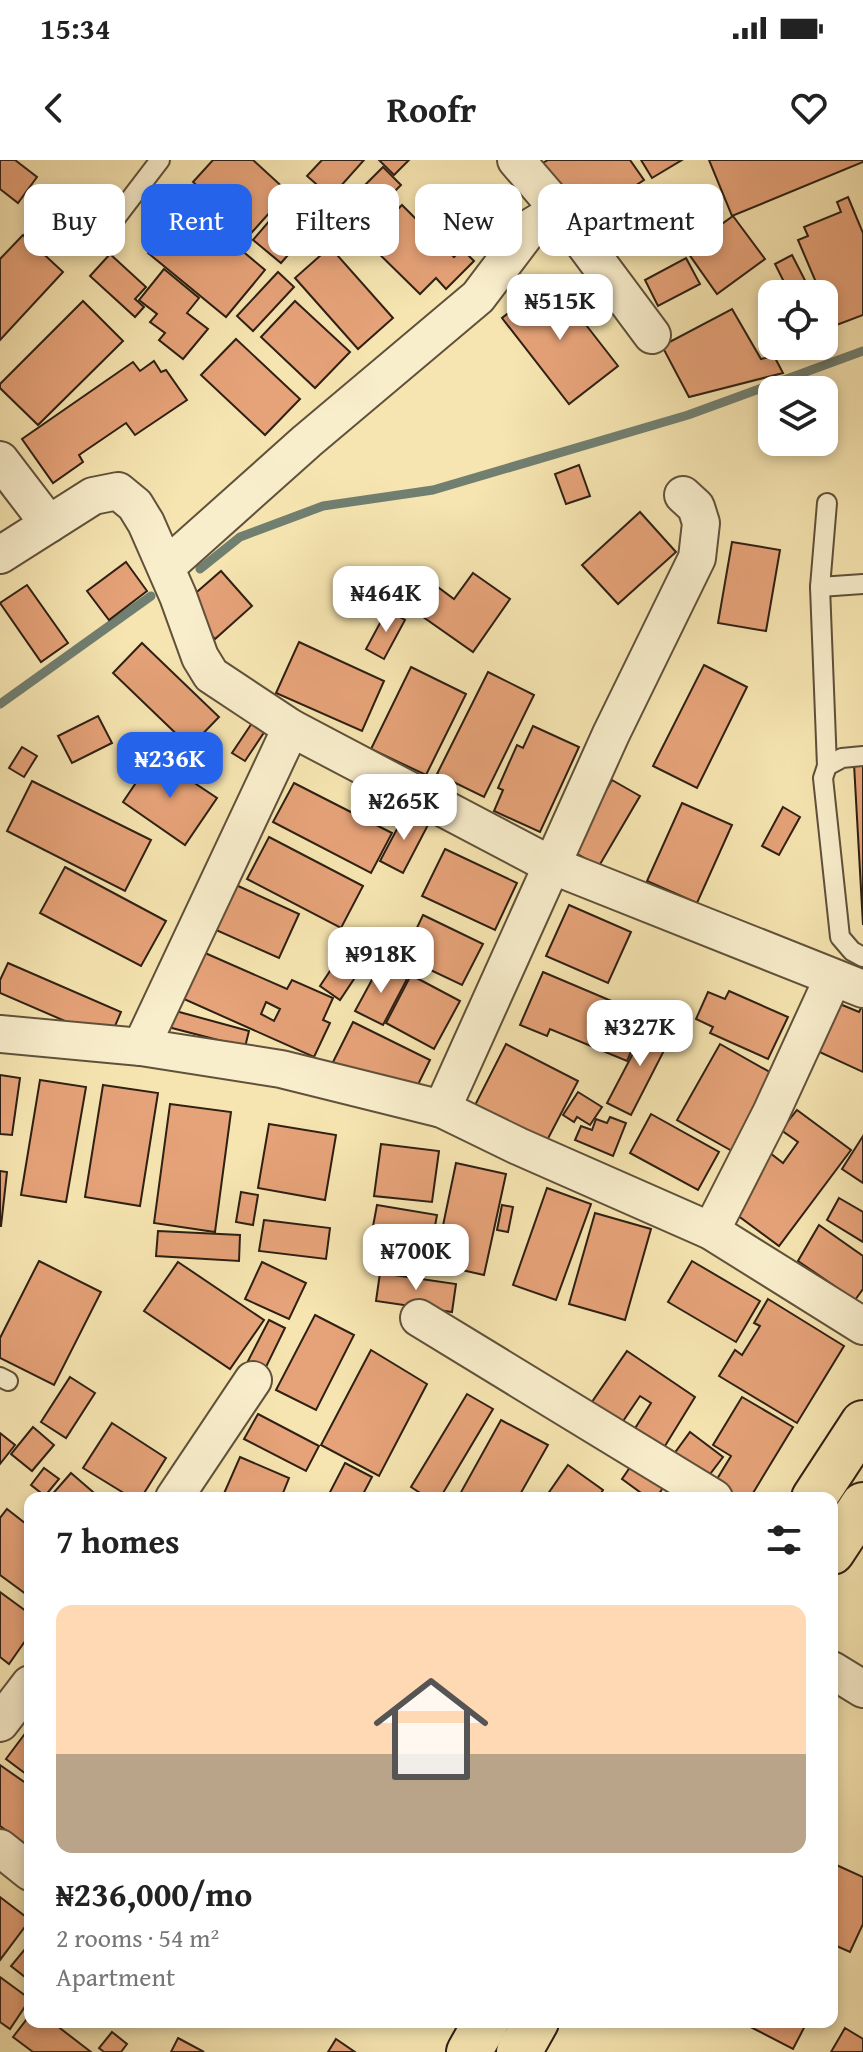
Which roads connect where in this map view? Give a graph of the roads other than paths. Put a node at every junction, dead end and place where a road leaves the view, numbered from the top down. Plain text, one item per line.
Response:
1 (160, 160) edge
2 (516, 160) edge
3 (538, 186) edge
4 (125, 206) edge
5 (538, 223) edge
6 (593, 256) edge
7 (652, 335) dead end
8 (0, 460) edge
9 (683, 495) dead end
10 (827, 503) dead end
11 (49, 524) junction
12 (0, 555) edge
13 (166, 567) junction
14 (863, 584) edge
15 (820, 587) junction
16 (291, 728) junction
17 (863, 756) edge
18 (827, 766) junction
19 (551, 865) junction
20 (863, 957) edge
21 (848, 983) edge
22 (0, 1034) edge
23 (141, 1047) junction
24 (442, 1109) junction
25 (711, 1231) junction
26 (419, 1318) dead end
27 (863, 1326) edge
28 (253, 1380) dead end
29 (863, 1423) edge
30 (178, 1492) edge
31 (704, 1492) edge
32 (818, 1492) edge
33 (863, 1505) edge
34 (838, 1543) edge
35 (838, 1674) edge
36 (863, 1689) edge
37 (24, 1692) edge
38 (0, 1723) edge
39 (0, 1848) edge
40 (24, 1867) edge
41 (483, 2028) edge
42 (533, 2028) edge
43 (469, 2052) edge
44 (519, 2052) edge

1 - 4 lane
2 - 3 street
5 - 13 street
6 - 7 street
8 - 11 street
9 - 19 street
10 - 15 lane
11 - 12 street
11 - 13 street
13 - 16 street
14 - 15 lane
15 - 18 lane
16 - 19 street
16 - 23 street
17 - 18 lane
18 - 20 lane
19 - 21 street
19 - 24 street
21 - 25 street
22 - 23 street
23 - 24 street
24 - 25 street
25 - 27 street
26 - 31 street
28 - 30 street
29 - 32 highway
33 - 34 highway
35 - 36 street
37 - 38 street
39 - 40 street
41 - 43 highway
42 - 44 highway

